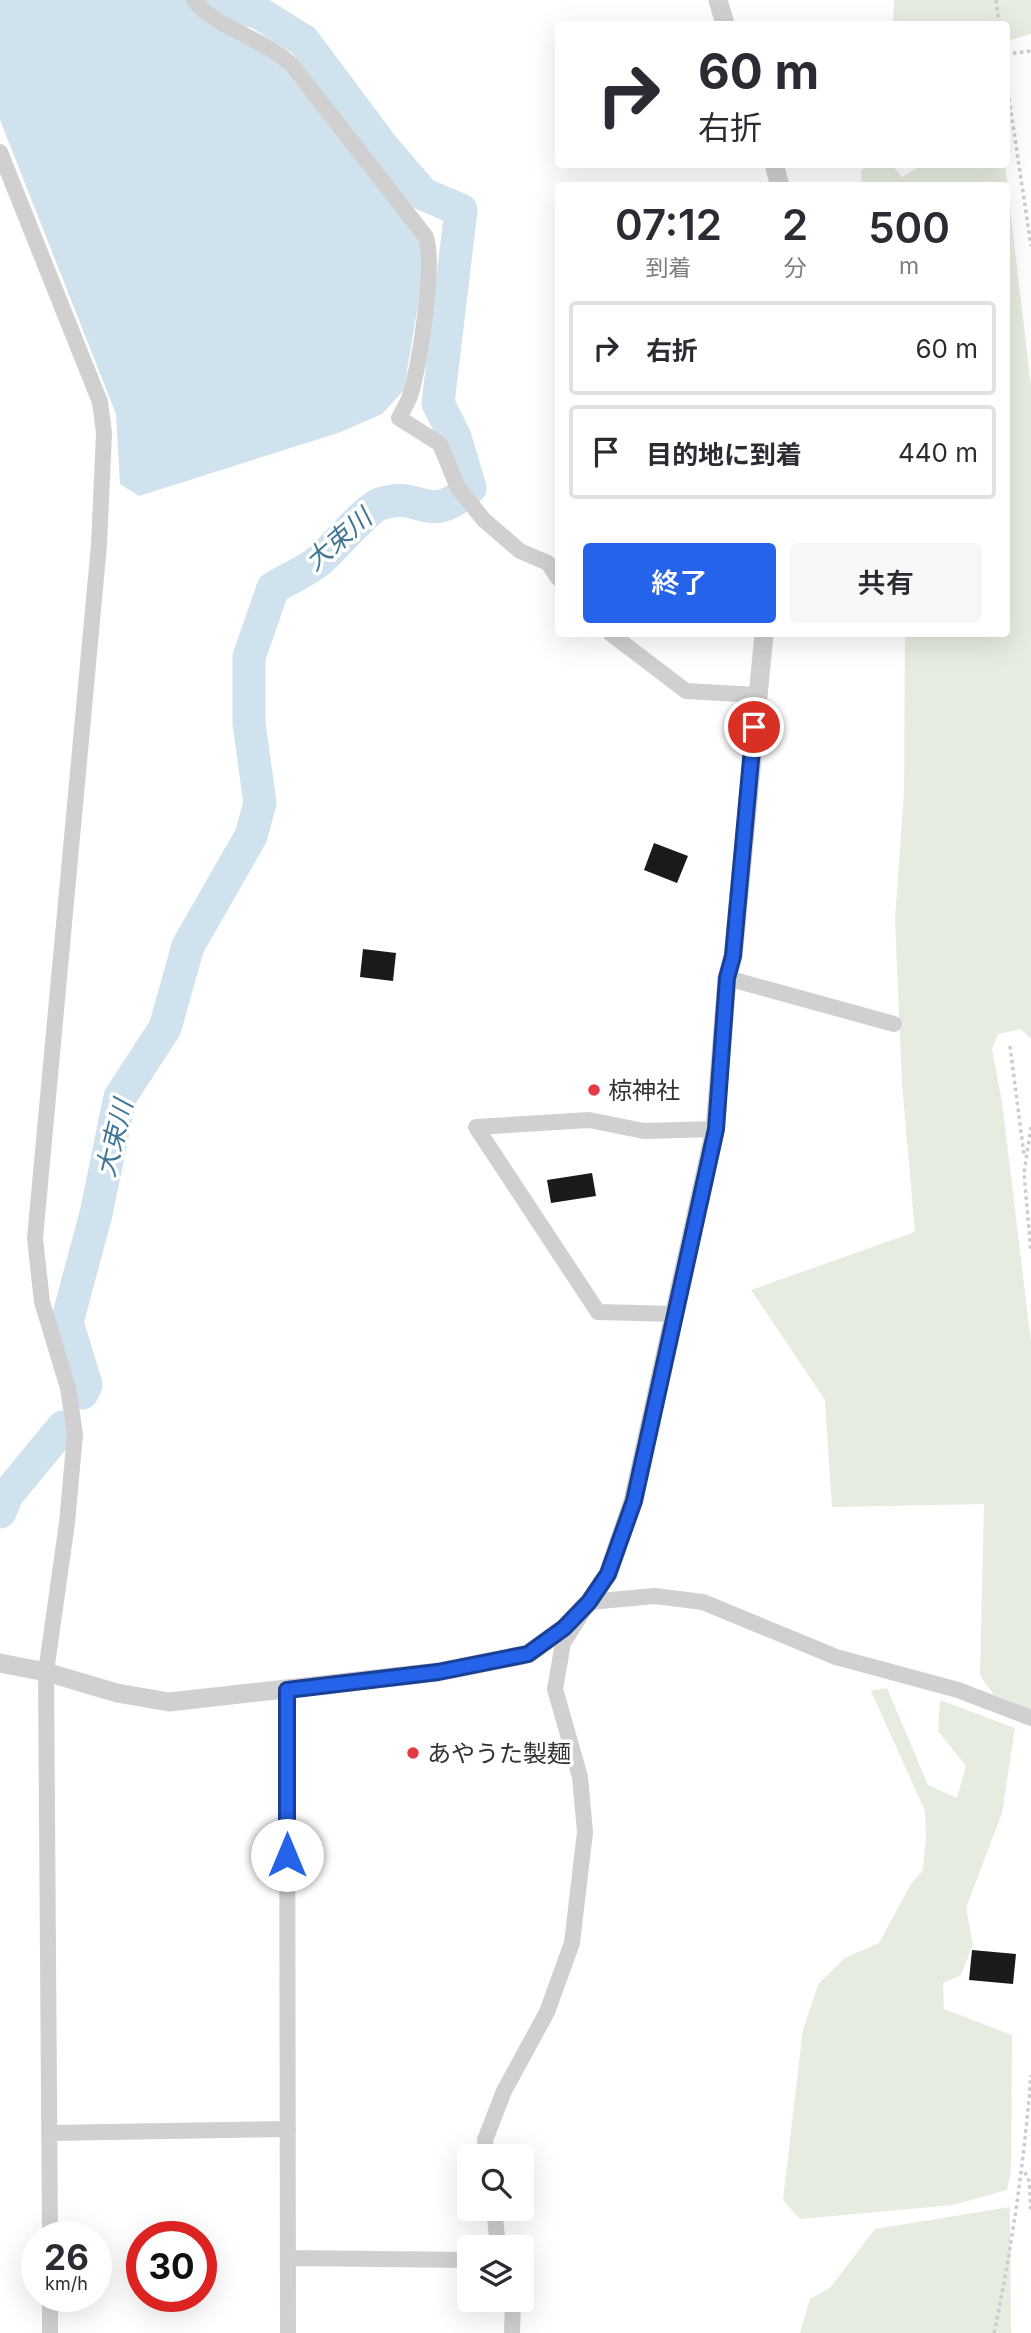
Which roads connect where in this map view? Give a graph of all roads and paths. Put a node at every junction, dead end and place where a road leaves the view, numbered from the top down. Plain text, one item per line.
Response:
1 (194, 0) edge
2 (718, 0) edge
3 (996, 0) edge
4 (724, 21) edge
5 (999, 21) edge
6 (1031, 51) edge
7 (1010, 54) edge
8 (1010, 105) edge
9 (0, 152) edge
10 (1031, 246) edge
11 (555, 574) edge
12 (615, 637) edge
13 (764, 637) edge
14 (757, 695) junction
15 (727, 978) junction
16 (894, 1024) dead end
17 (1010, 1046) dead end
18 (1031, 1127) edge
19 (716, 1129) junction
20 (1025, 1164) junction
21 (1031, 1252) edge
22 (676, 1314) junction
23 (589, 1602) junction
24 (0, 1663) edge
25 (46, 1672) junction
26 (287, 1690) junction
27 (1031, 1718) edge
28 (1031, 2075) edge
29 (288, 2129) junction
30 (49, 2133) junction
31 (486, 2144) edge
32 (1024, 2170) junction
33 (1031, 2210) edge
34 (50, 2221) edge
35 (288, 2258) junction
36 (457, 2260) edge
37 (50, 2312) edge
38 (513, 2312) edge
39 (50, 2333) edge
40 (288, 2333) edge
41 (512, 2333) edge
42 (994, 2333) edge

1 - 11 street
2 - 4 street
3 - 5 path
6 - 7 path
8 - 10 path
9 - 25 street
12 - 14 street
13 - 14 street
14 - 15 street
15 - 16 street
15 - 19 street
17 - 20 path
18 - 20 path
19 - 22 street
19 - 22 street
20 - 21 path
22 - 23 street
23 - 26 street
23 - 27 street
23 - 31 street
24 - 25 street
25 - 26 street
25 - 30 street
26 - 29 street
28 - 32 path
29 - 30 street
29 - 35 street
30 - 34 street
32 - 33 path
32 - 42 path
35 - 36 street
35 - 40 street
37 - 39 street
38 - 41 street

